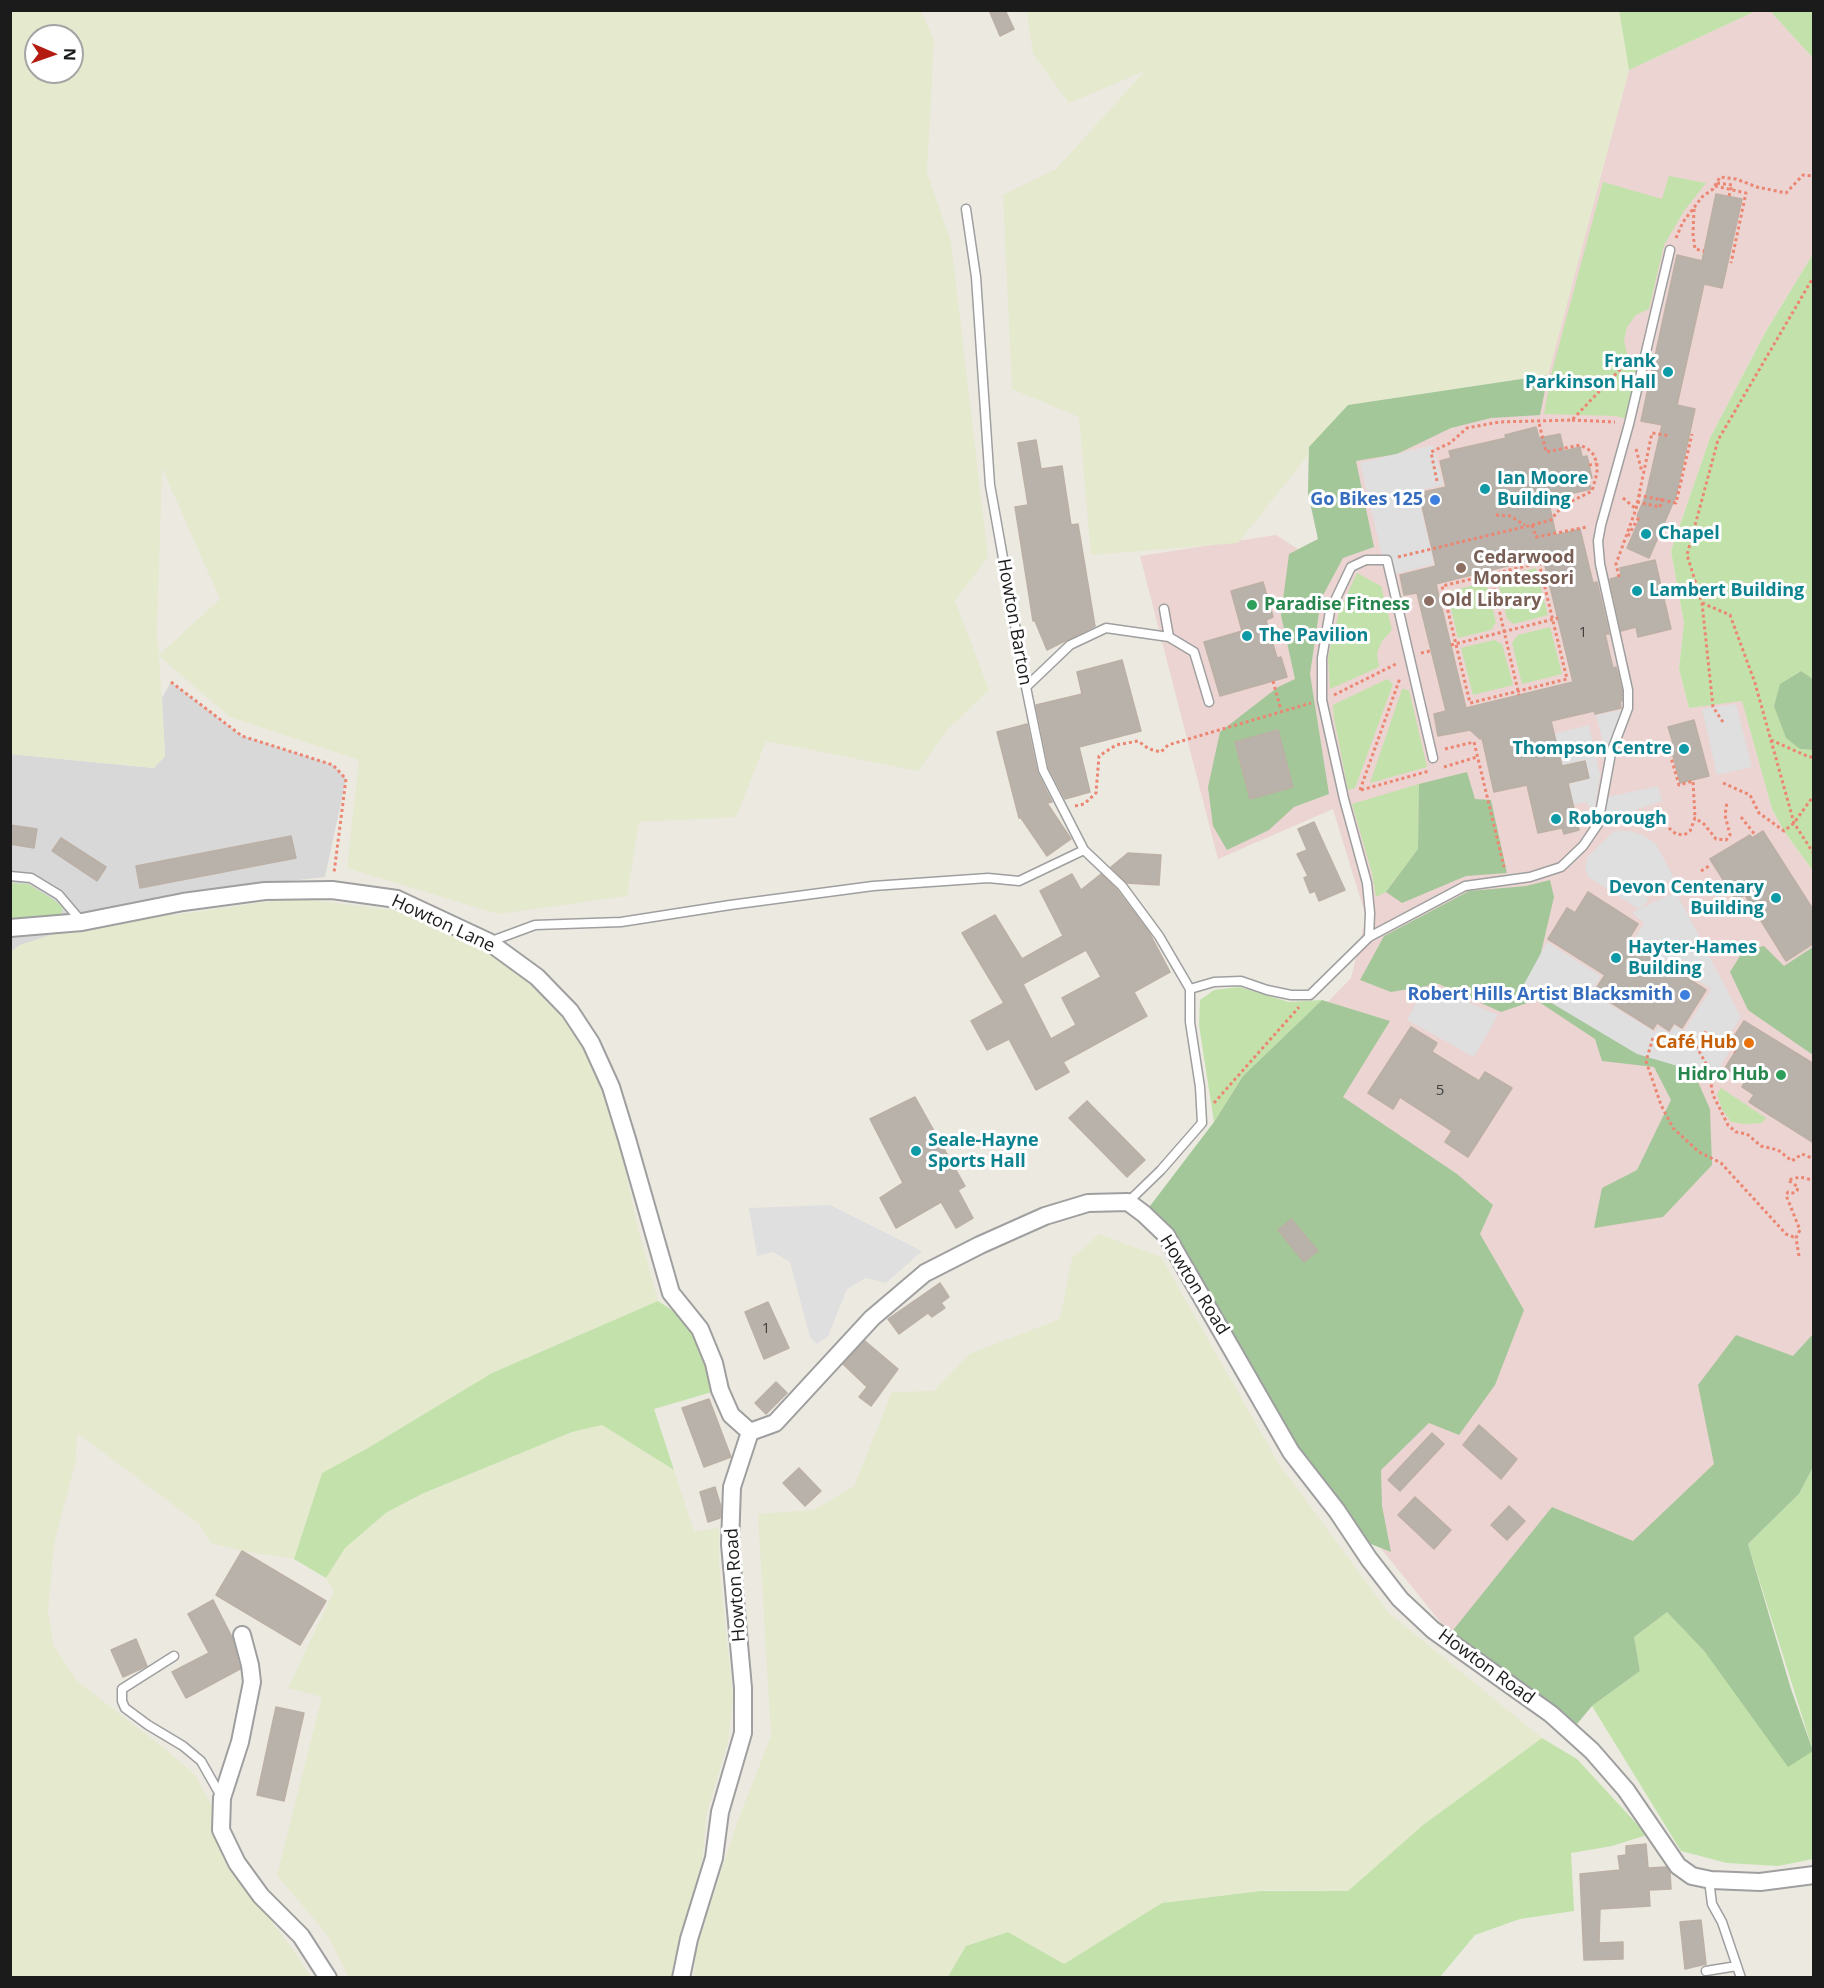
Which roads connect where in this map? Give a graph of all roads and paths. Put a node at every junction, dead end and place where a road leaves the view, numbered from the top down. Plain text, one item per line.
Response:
1 (1814, 177) edge
2 (1716, 184) junction
3 (1729, 196) dead end
4 (1694, 207) junction
5 (966, 209) dead end
6 (1670, 250) joint
7 (1704, 251) dead end
8 (1731, 263) dead end
9 (1814, 276) edge
10 (1630, 358) dead end
11 (1572, 420) junction
12 (1539, 422) junction
13 (1615, 422) dead end
14 (1692, 434) dead end
15 (1670, 436) dead end
16 (1597, 464) junction
17 (1589, 465) dead end
18 (1437, 481) dead end
19 (1638, 495) junction
20 (1622, 497) dead end
21 (1662, 497) dead end
22 (1637, 502) junction
23 (1636, 509) junction
24 (1496, 515) dead end
25 (1639, 517) dead end
26 (1532, 525) junction
27 (1601, 525) junction
28 (1526, 526) junction
29 (1626, 538) junction
30 (1540, 558) dead end
31 (1387, 560) junction
32 (1539, 563) junction
33 (1490, 573) junction
34 (1619, 577) dead end
35 (1702, 603) junction
36 (1164, 609) dead end
37 (1558, 618) dead end
38 (1552, 620) junction
39 (1504, 632) junction
40 (1169, 637) junction
41 (1454, 644) junction
42 (1409, 657) junction
43 (1273, 681) dead end
44 (171, 682) dead end
45 (1026, 687) junction
46 (1397, 687) dead end
47 (1519, 693) junction
48 (1322, 700) junction
49 (1209, 702) dead end
50 (1281, 710) junction
51 (1723, 722) dead end
52 (1771, 740) junction
53 (1670, 754) dead end
54 (1432, 755) joint
55 (1477, 757) junction
56 (1814, 757) edge
57 (1723, 783) dead end
58 (1360, 790) junction
59 (1814, 795) edge
60 (1344, 799) junction
61 (1727, 802) dead end
62 (1657, 807) dead end
63 (1064, 809) junction
64 (1741, 817) dead end
65 (1695, 818) junction
66 (1794, 823) junction
67 (1756, 836) dead end
68 (1084, 850) junction
69 (1814, 854) edge
70 (1709, 866) dead end
71 (1701, 871) dead end
72 (10, 876) edge
73 (1507, 880) junction
74 (332, 890) junction
75 (82, 922) junction
76 (10, 928) edge
77 (1369, 937) junction
78 (489, 942) junction
79 (1190, 989) junction
80 (1310, 995) junction
81 (1704, 1032) dead end
82 (1653, 1038) dead end
83 (1696, 1046) dead end
84 (1735, 1052) dead end
85 (1218, 1097) dead end
86 (1814, 1159) edge
87 (1814, 1178) edge
88 (1128, 1202) junction
89 (1796, 1238) junction
90 (1799, 1256) dead end
91 (750, 1432) junction
92 (242, 1635) dead end
93 (174, 1656) dead end
94 (222, 1798) junction
95 (1814, 1875) edge
96 (1709, 1880) junction
97 (1737, 1966) junction
98 (1706, 1971) dead end
99 (328, 1977) edge
100 (681, 1977) edge
101 (1740, 1977) edge

1 - 2 path
2 - 3 path, bridge
2 - 4 path
2 - 8 path
4 - 6 path
4 - 7 path
5 - 45 lane, Howton Barton
6 - 27 lane
9 - 35 path
10 - 11 path
11 - 12 path
11 - 13 path
12 - 16 path
12 - 18 path
14 - 19 path
15 - 19 path
16 - 17 path
16 - 26 path
19 - 22 path
20 - 23 path
21 - 22 path, bridge
22 - 23 path
23 - 29 path
24 - 28 path
25 - 29 path
26 - 27 path
26 - 28 path
27 - 73 lane
28 - 31 path
29 - 34 path
30 - 32 path
31 - 42 lane
31 - 48 lane
32 - 33 path
32 - 38 path
33 - 39 path
33 - 41 path
35 - 51 path
35 - 52 path
36 - 40 lane
37 - 38 path
38 - 39 path
38 - 47 path
39 - 41 path
39 - 47 path
40 - 45 lane
40 - 49 lane
41 - 47 path
42 - 48 path
42 - 54 lane
43 - 50 path
44 - 74 path
45 - 63 lane, Howton Barton
46 - 58 path
48 - 50 path
48 - 60 lane
50 - 63 path
52 - 56 path
52 - 66 path
53 - 65 path
54 - 55 path
55 - 58 path
55 - 73 path
57 - 66 path
58 - 60 path
59 - 66 path
60 - 77 lane
61 - 65 path
62 - 65 path
63 - 68 lane, Howton Barton
64 - 67 path
66 - 69 path
68 - 78 lane
68 - 79 lane, Howton Barton
70 - 71 path
72 - 75 lane
73 - 77 lane
74 - 75 street, Howton Lane
74 - 78 street, Howton Lane
75 - 76 street, Howton Lane
77 - 80 lane
78 - 91 street, Howton Lane
79 - 80 lane
79 - 88 lane
80 - 85 path
81 - 84 path
82 - 89 path
83 - 86 path
87 - 89 path
88 - 91 street
88 - 96 street, Howton Road
89 - 90 path
91 - 100 street, Howton Road
92 - 94 street
93 - 94 lane
94 - 99 street
95 - 96 street, Howton Road
96 - 97 lane
97 - 98 lane
97 - 101 lane

